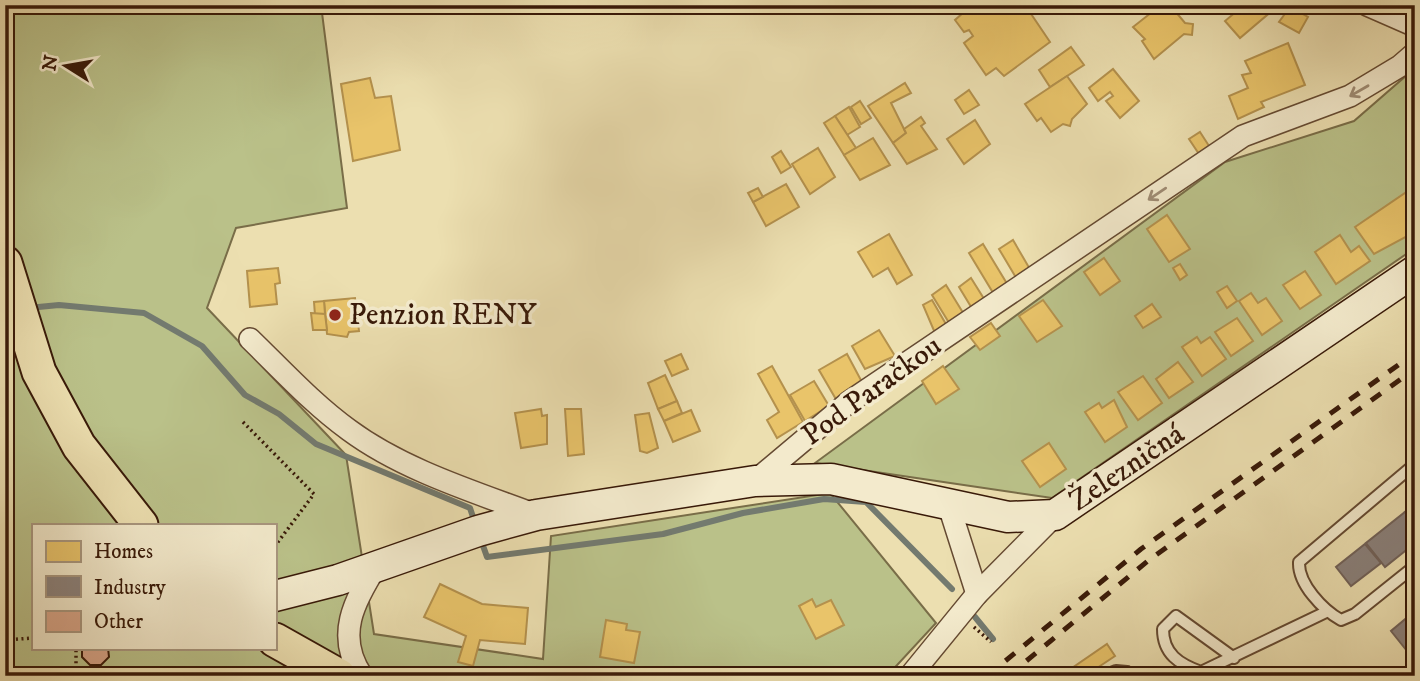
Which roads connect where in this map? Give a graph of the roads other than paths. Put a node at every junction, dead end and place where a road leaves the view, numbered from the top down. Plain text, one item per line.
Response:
1 (1367, 5) edge
2 (1415, 26) edge
3 (1415, 53) edge
4 (5, 263) edge
5 (1415, 271) edge
6 (250, 339) dead end
7 (1415, 464) edge
8 (755, 481) junction
9 (949, 506) junction
10 (536, 515) junction
11 (1055, 515) junction
12 (140, 524) edge
13 (377, 565) junction
14 (1415, 566) edge
15 (977, 594) junction
16 (276, 596) edge
17 (1326, 612) junction
18 (276, 641) edge
19 (1234, 658) junction
20 (339, 676) edge
21 (362, 676) edge
22 (910, 676) edge
23 (1104, 676) edge
24 (1129, 676) edge

1 - 2 street
3 -> 8 street, Pod Paračkou
4 - 12 main road
5 - 11 street, Železničná
6 - 10 street
7 - 17 lane
8 - 9 street, Železničná
8 - 10 street
9 - 11 street, Železničná
9 - 15 street
10 - 13 street
11 - 15 street
13 - 16 street
13 - 21 street
14 - 17 lane
15 - 22 street
17 - 19 lane
18 - 20 main road
19 - 19 lane
23 - 24 lane

